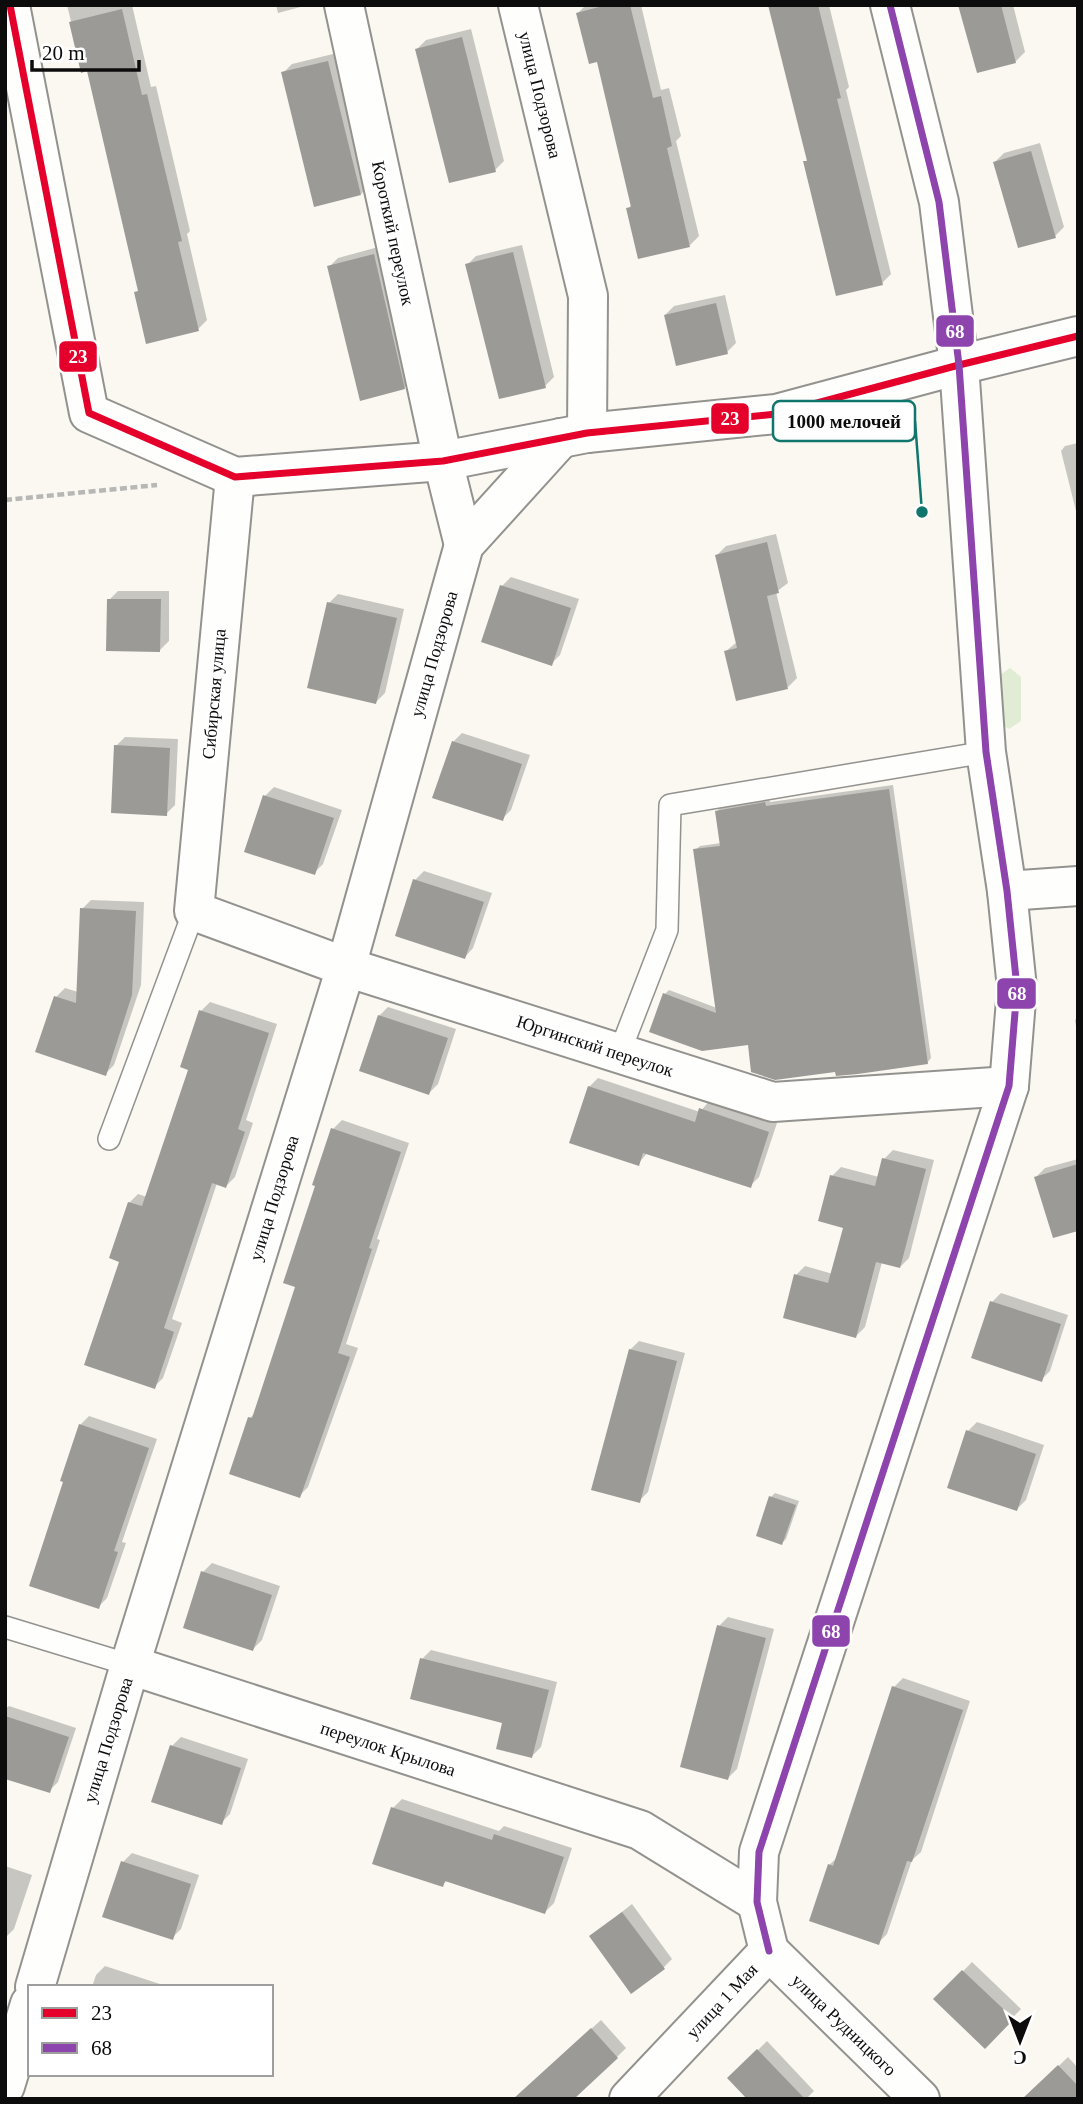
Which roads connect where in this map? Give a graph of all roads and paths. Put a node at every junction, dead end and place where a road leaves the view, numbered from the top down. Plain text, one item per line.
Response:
1 (10, 5) edge
2 (344, 5) edge
3 (518, 5) edge
4 (890, 5) edge
5 (1078, 337) edge
6 (958, 365) junction
7 (574, 435) junction
8 (443, 461) junction
9 (235, 477) junction
10 (167, 484) dead end
11 (5, 500) edge
12 (464, 545) junction
13 (986, 752) junction
14 (1078, 886) edge
15 (1007, 891) junction
16 (194, 911) junction
17 (346, 967) junction
18 (619, 1054) junction
19 (1009, 1086) junction
20 (109, 1139) dead end
21 (5, 1627) edge
22 (130, 1665) junction
23 (757, 1902) junction
24 (769, 1951) junction
25 (36, 1985) edge
26 (28, 2011) edge
27 (5, 2086) edge
28 (629, 2099) edge
29 (920, 2099) edge

1 - 9 street
2 - 8 street, Короткий переулок
3 - 7 street, улица Подзорова
4 - 6 street, улица 1 Мая
5 - 6 street
6 - 7 street
6 - 13 street, улица 1 Мая
7 - 8 street
7 - 12 street, улица Подзорова
8 - 9 street
8 - 12 street, Короткий переулок
9 - 16 street, Сибирская улица
10 - 11 path
12 - 17 street, улица Подзорова
13 - 15 street, улица 1 Мая
13 - 18 lane
14 - 15 street
15 - 19 street, улица 1 Мая
16 - 17 street, Юргинский переулок
16 - 20 lane
17 - 18 street, Юргинский переулок
17 - 22 street, улица Подзорова
18 - 19 street, Юргинский переулок
19 - 23 street, улица 1 Мая
21 - 22 lane, переулок Крылова
22 - 23 street, переулок Крылова
22 - 25 street, улица Подзорова
23 - 24 street, улица 1 Мая
24 - 28 street, улица 1 Мая
24 - 29 street, улица Рудницкого
26 - 27 street

